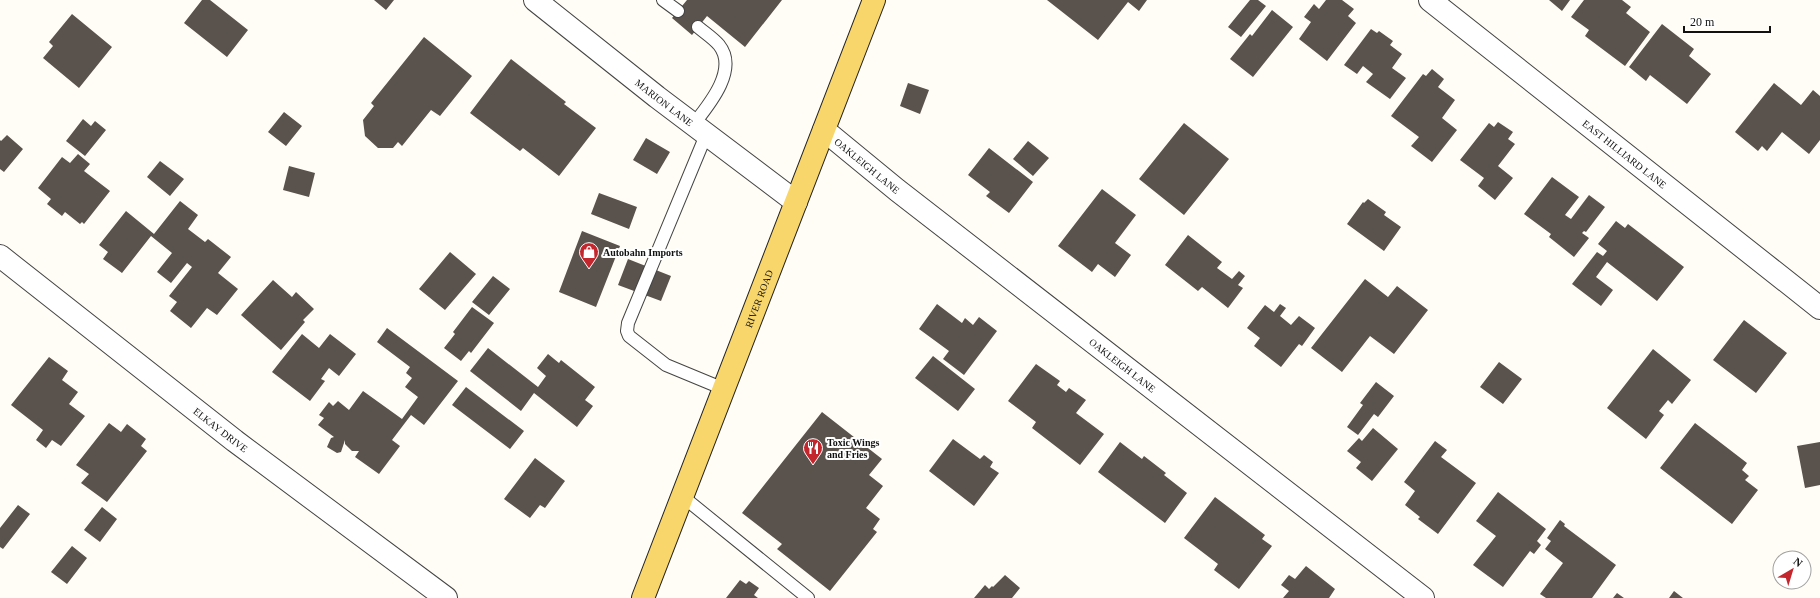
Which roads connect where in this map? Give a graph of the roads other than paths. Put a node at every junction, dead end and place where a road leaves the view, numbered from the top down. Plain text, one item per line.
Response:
1 (535, 0) edge
2 (664, 0) edge
3 (874, 0) edge
4 (1430, 0) edge
5 (678, 11) dead end
6 (698, 27) dead end
7 (700, 130) junction
8 (824, 130) junction
9 (796, 202) junction
10 (0, 256) edge
11 (1820, 308) edge
12 (724, 390) junction
13 (682, 496) junction
14 (446, 598) edge
15 (643, 598) edge
16 (808, 598) edge
17 (1423, 598) edge

1 - 7 street, MARION LANE
2 - 5 lane
3 - 8 main road, RIVER ROAD
4 - 11 street, EAST HILLIARD LANE
6 - 7 lane
7 - 9 street, MARION LANE
7 - 12 lane
8 - 9 main road, RIVER ROAD
8 - 17 street, OAKLEIGH LANE
9 - 12 main road, RIVER ROAD
10 - 14 street, ELKAY DRIVE
12 - 13 main road, RIVER ROAD
13 - 15 main road, RIVER ROAD
13 - 16 lane

